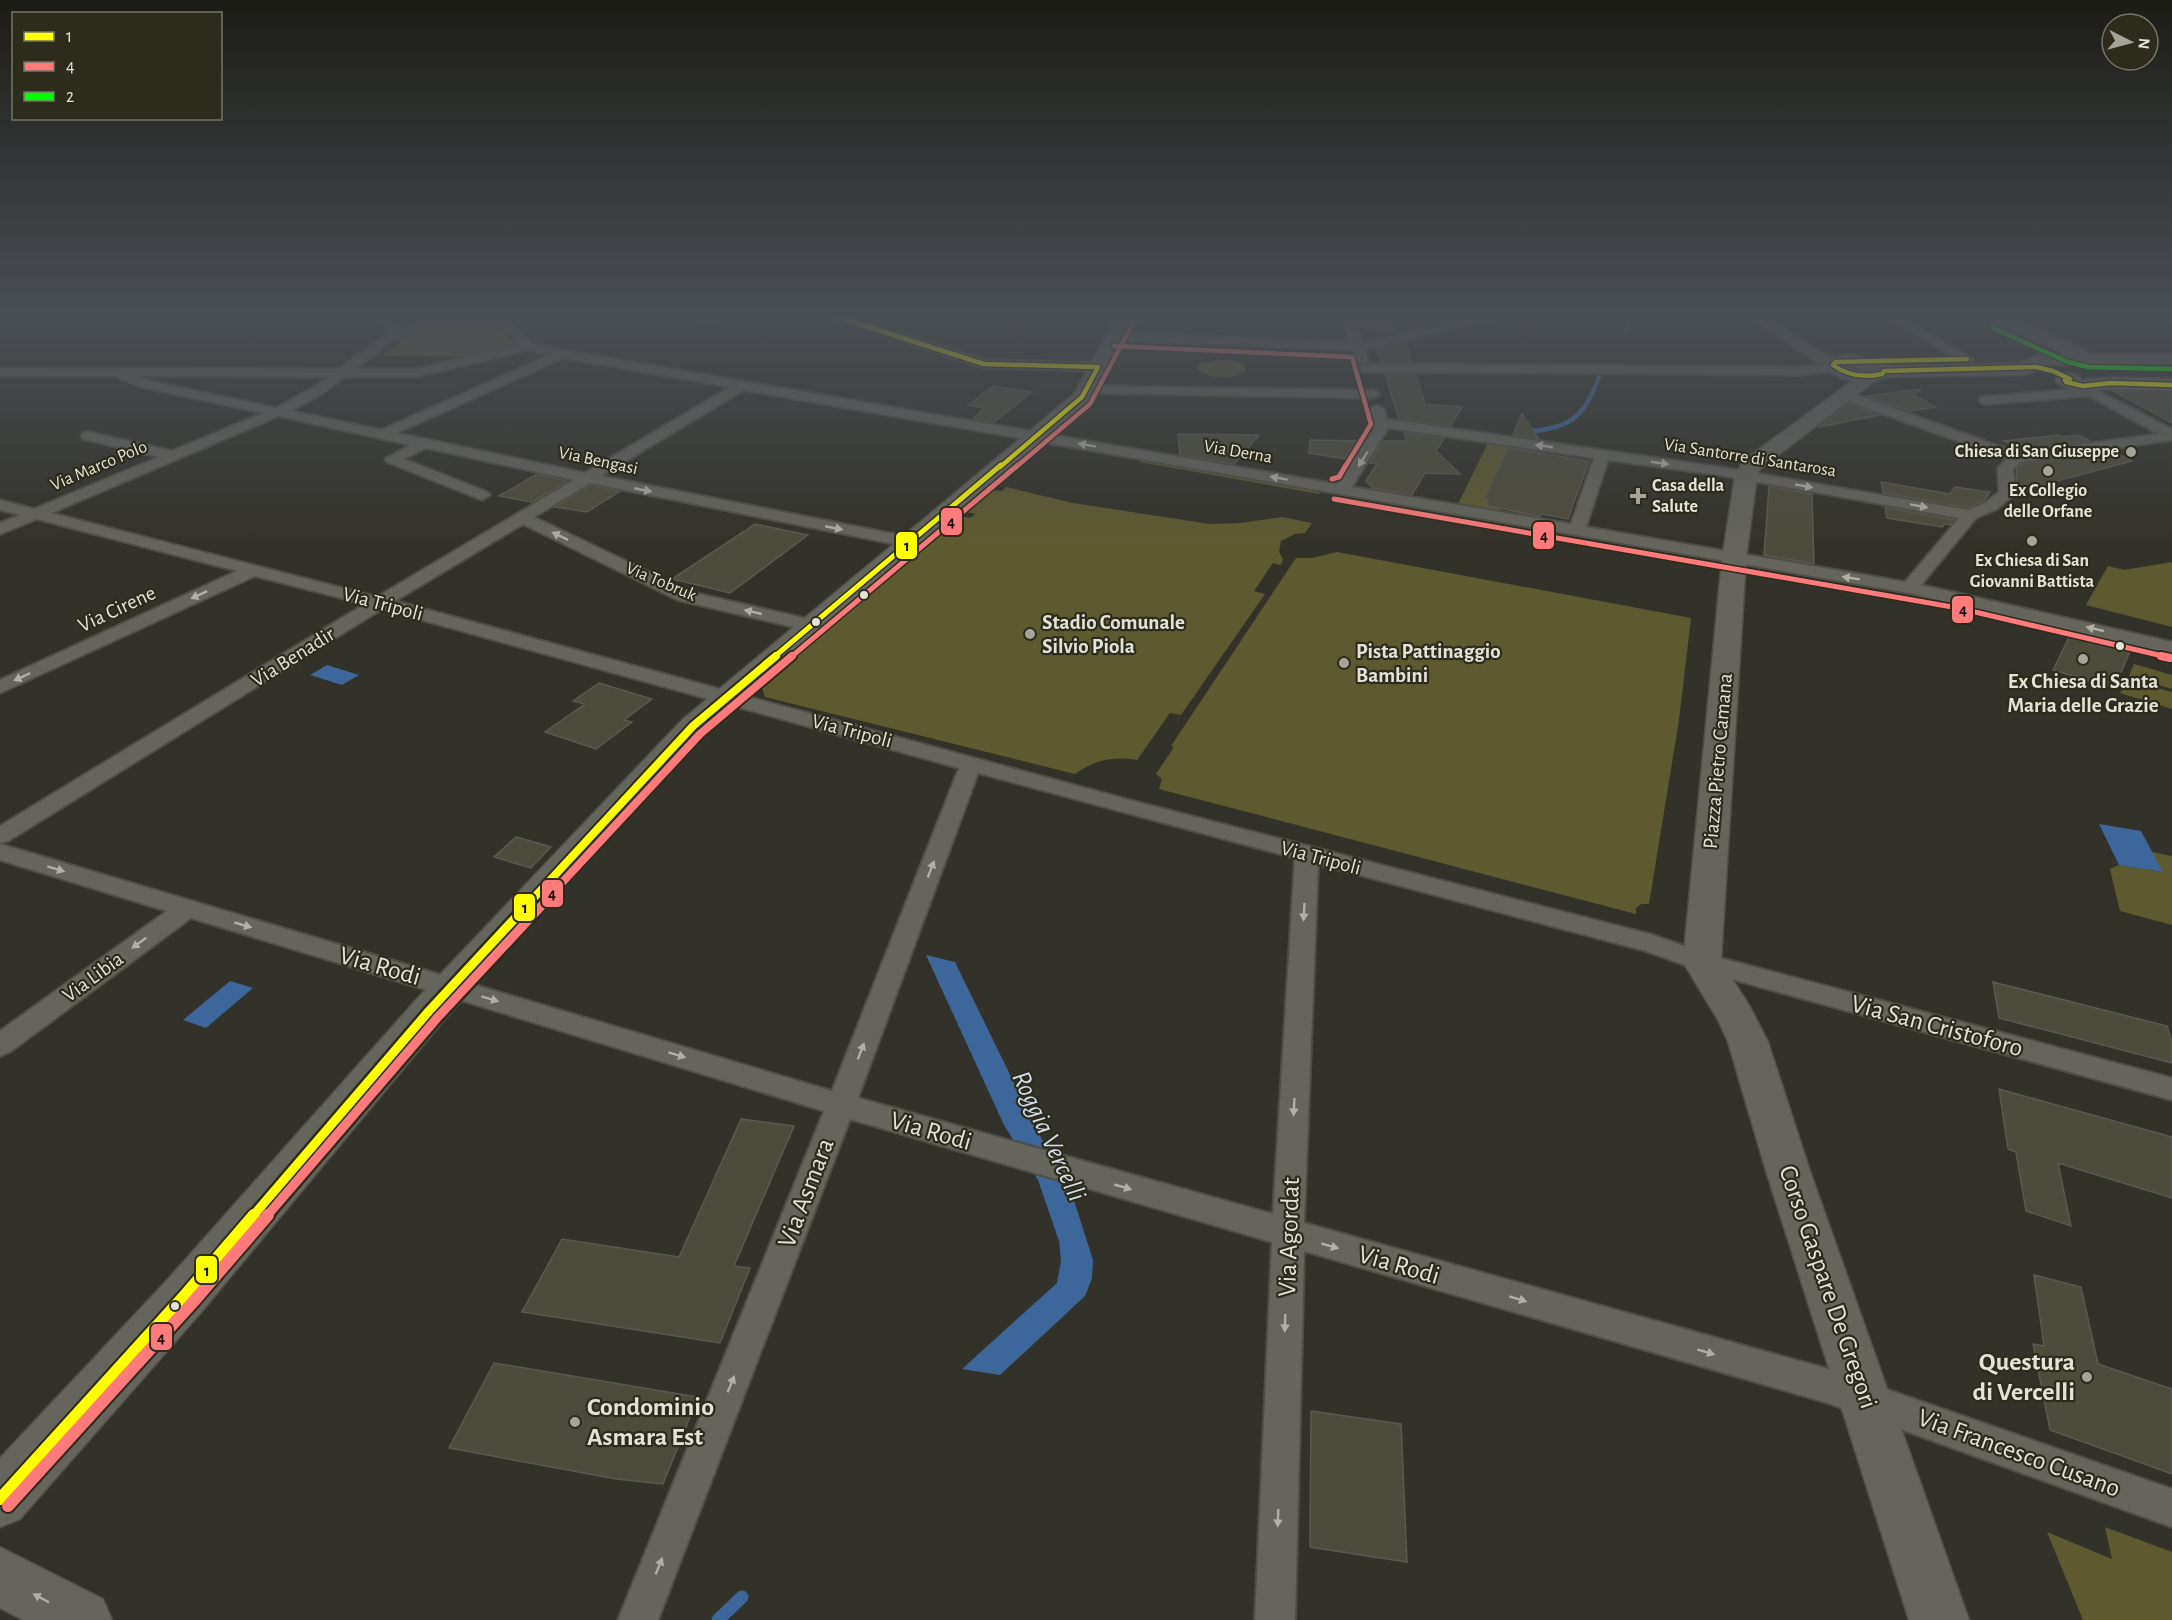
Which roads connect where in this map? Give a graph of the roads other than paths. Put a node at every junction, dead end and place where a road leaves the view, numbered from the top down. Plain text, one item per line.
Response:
1 (194, 394) edge
2 (312, 394) edge
3 (474, 394) edge
4 (728, 394) edge
5 (786, 394) edge
6 (1084, 394) joint
7 (1323, 394) junction
8 (1373, 394) joint
9 (1842, 394) edge
10 (1891, 394) edge
11 (2027, 394) edge
12 (2097, 394) edge
13 (1986, 400) dead end
14 (280, 411) junction
15 (1380, 416) junction
16 (384, 434) junction
17 (2172, 435) edge
18 (88, 436) dead end
19 (1037, 436) junction
20 (425, 443) junction
21 (1602, 454) junction
22 (175, 456) junction
23 (2017, 458) junction
24 (1746, 476) junction
25 (586, 478) junction
26 (1336, 489) junction
27 (482, 495) dead end
28 (0, 505) edge
29 (34, 515) junction
30 (1970, 515) junction
31 (521, 517) junction
32 (0, 529) edge
33 (1577, 531) junction
34 (909, 542) junction
35 (1734, 559) junction
36 (252, 571) junction
37 (1909, 588) junction
38 (380, 603) junction
39 (810, 625) junction
40 (2172, 648) edge
41 (0, 687) edge
42 (725, 697) junction
43 (971, 764) junction
44 (0, 836) edge
45 (0, 852) edge
46 (1307, 854) junction
47 (186, 909) junction
48 (1702, 962) junction
49 (452, 987) junction
50 (0, 1045) edge
51 (2172, 1089) edge
52 (841, 1105) junction
53 (1288, 1234) junction
54 (1866, 1399) junction
55 (0, 1499) edge
56 (2172, 1508) edge
57 (0, 1576) edge
58 (82, 1620) edge
59 (638, 1620) edge
60 (1275, 1620) edge
61 (1939, 1620) edge

1 - 14 street
2 - 14 street, Via Marco Polo
3 - 16 street
4 - 25 street, Via Benadir
5 - 19 street, Via Derna
6 - 7 street
6 - 19 main road
7 - 8 street
7 - 15 street, Via Santorre di Santarosa
8 - 15 street
9 - 24 main road
10 - 23 street
11 - 13 street
12 - 17 street
14 - 16 street, Via Bengasi
14 - 22 street, Via Marco Polo
21 -> 15 street, Via Santorre di Santarosa
15 -> 26 street
16 - 20 street, Via Bengasi
17 - 23 street
18 - 22 street
26 -> 19 street, Via Derna
19 - 34 main road
20 - 25 street, Via Bengasi
20 - 27 street
21 -> 24 street, Via Santorre di Santarosa
21 - 33 street
22 - 29 street, Via Marco Polo
23 - 30 street
24 -> 30 street, Via Santorre di Santarosa
24 - 35 main road, Piazza Pietro Camana
25 - 31 street, Via Benadir
25 -> 34 street, Via Bengasi
26 - 33 street, Via Derna
28 - 29 street, Via Tripoli
29 - 32 street, Via Marco Polo
29 - 36 street, Via Tripoli
30 - 37 street
31 - 38 street, Via Benadir
39 -> 31 street, Via Tobruk
33 - 35 street, Via Derna
34 - 39 main road
37 -> 35 street, Via Derna
35 - 48 main road, Piazza Pietro Camana
36 - 38 street, Via Tripoli
36 -> 41 street, Via Cirene
40 -> 37 street, Via Derna
38 - 42 street, Via Tripoli
38 - 44 street, Via Benadir
39 - 42 main road
42 - 43 street, Via Tripoli
42 - 49 main road
43 - 46 street, Via Tripoli
52 -> 43 street, Via Asmara
45 -> 47 street, Via Rodi
46 - 48 street, Via Tripoli
46 -> 53 street, Via Agordat
47 -> 49 street, Via Rodi
47 -> 50 street, Via Libia
48 - 51 street, Via San Cristoforo
48 - 54 main road, Corso Gaspare De Gregori
49 -> 52 street, Via Rodi
49 - 55 main road
52 -> 53 street, Via Rodi
59 -> 52 street, Via Asmara
53 -> 54 street, Via Rodi
53 -> 60 street, Via Agordat
54 - 56 street, Via Francesco Cusano
54 - 61 main road, Corso Gaspare De Gregori
58 -> 57 main road

